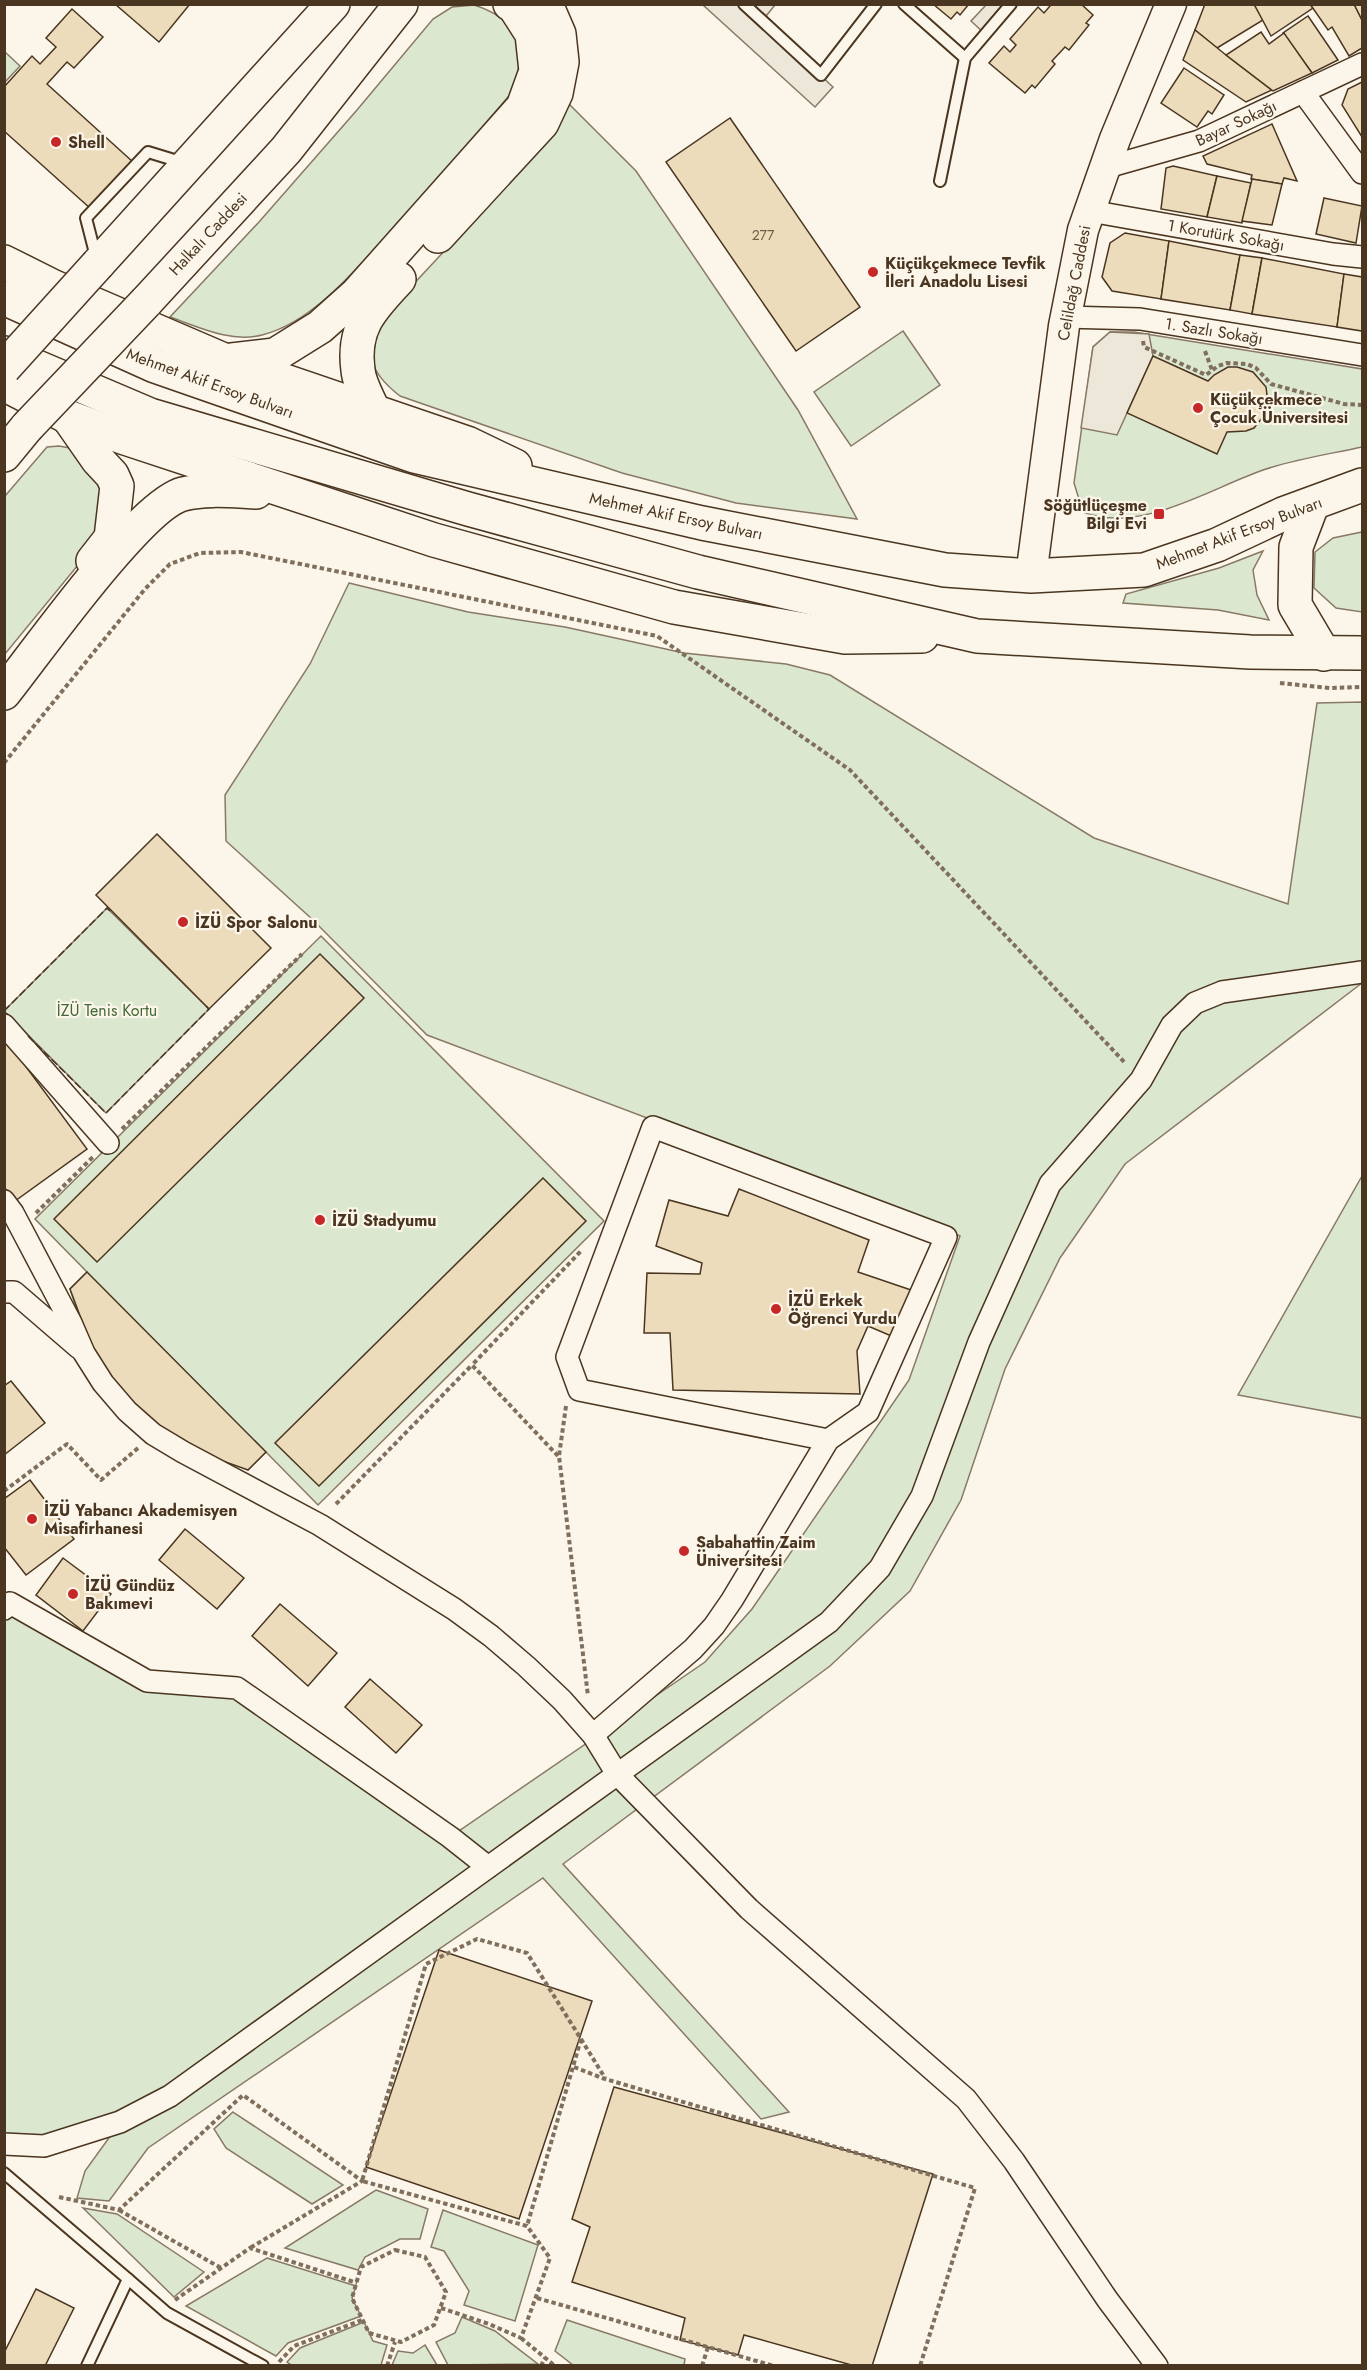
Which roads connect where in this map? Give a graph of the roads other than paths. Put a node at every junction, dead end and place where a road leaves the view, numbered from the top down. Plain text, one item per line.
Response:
1 (333, 4) edge
2 (401, 4) edge
3 (510, 4) edge
4 (546, 4) edge
5 (744, 4) edge
6 (876, 4) edge
7 (904, 4) edge
8 (1011, 4) edge
9 (1172, 4) edge
10 (965, 58) junction
11 (1362, 64) edge
12 (1303, 92) junction
13 (1104, 168) junction
14 (1362, 173) edge
15 (940, 181) dead end
16 (1090, 211) junction
17 (1362, 257) edge
18 (4, 262) edge
19 (4, 298) edge
20 (1065, 317) junction
21 (4, 353) edge
22 (1362, 355) edge
23 (226, 361) junction
24 (4, 368) edge
25 (4, 384) edge
26 (373, 410) junction
27 (68, 417) junction
28 (4, 454) edge
29 (1362, 485) edge
30 (565, 491) junction
31 (288, 492) junction
32 (1312, 505) junction
33 (1031, 576) junction
34 (977, 636) junction
35 (1362, 653) edge
36 (1324, 654) junction
37 (4, 671) edge
38 (4, 693) edge
39 (1362, 972) edge
40 (4, 1024) edge
41 (108, 1143) road end
42 (4, 1201) edge
43 (4, 1292) edge
44 (84, 1353) junction
45 (828, 1440) junction
46 (4, 1609) edge
47 (593, 1735) junction
48 (617, 1774) junction
49 (488, 1867) junction
50 (4, 2144) edge
51 (4, 2173) edge
52 (128, 2279) junction
53 (87, 2366) edge
54 (262, 2366) edge
55 (1157, 2366) edge

1 - 24 main road, bridge
2 - 28 main road, Halkalı Caddesi, bridge
3 - 23 main road
4 - 26 main road
5 - 6 lane
7 - 10 lane
8 - 10 lane
9 - 13 street, Celildağ Caddesi
10 - 15 lane
11 - 12 street, Bayar Sokağı
12 - 13 street, Bayar Sokağı
12 - 14 street
13 - 16 street, Celildağ Caddesi
16 - 17 street, 1 Korutürk Sokağı
16 - 20 street, Celildağ Caddesi
18 - 23 main road
19 - 30 main road, Mehmet Akif Ersoy Bulvarı
20 - 22 street, 1. Sazlı Sokağı
20 - 33 street, Celildağ Caddesi
21 - 34 main road
23 - 26 main road
25 - 27 main road
26 - 30 main road
27 - 31 main road
27 - 37 main road
29 - 32 main road, Mehmet Akif Ersoy Bulvarı
30 - 33 main road, Mehmet Akif Ersoy Bulvarı
31 - 34 main road
31 - 38 main road
32 - 33 main road, Mehmet Akif Ersoy Bulvarı
32 - 36 main road
34 - 36 main road
35 - 36 main road
39 - 48 street
40 - 41 street
42 - 44 street
43 - 44 street
44 - 47 street
45 - 45 street
45 - 47 street
46 - 49 street
47 - 48 street
48 - 49 street
48 - 55 street
49 - 50 street
51 - 52 lane
52 - 53 lane
52 - 54 lane

